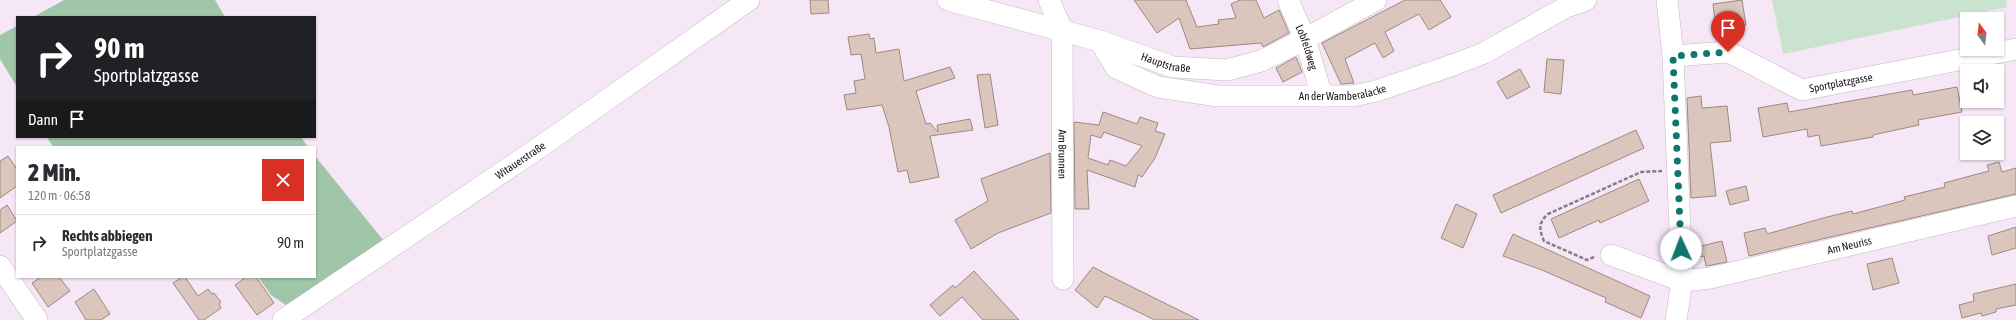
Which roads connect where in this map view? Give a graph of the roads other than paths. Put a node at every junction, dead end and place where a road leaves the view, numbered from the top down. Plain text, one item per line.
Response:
1 (749, 0) edge
2 (948, 0) edge
3 (1049, 0) edge
4 (1288, 0) edge
5 (1376, 0) edge
6 (1586, 0) edge
7 (1668, 0) edge
8 (1062, 30) junction
9 (1305, 39) junction
10 (1100, 41) junction
11 (2016, 49) edge
12 (1673, 56) junction
13 (1322, 96) junction
14 (2016, 206) edge
15 (1611, 256) road end
16 (0, 266) edge
17 (1063, 279) dead end
18 (1682, 281) junction
19 (286, 318) edge
20 (37, 320) edge
21 (1676, 320) edge

1 - 19 street, Witauerstraße
2 - 8 street, Hauptstraße
3 - 8 street
4 - 9 street, Lobfeldweg
5 - 9 street, Hauptstraße
6 - 13 street, An der Wamberalacke
7 - 12 street
8 - 10 street, Hauptstraße
8 - 17 street, Am Brunnen
9 - 10 street, Hauptstraße
9 - 13 street, Lobfeldweg
10 - 13 street, An der Wamberalacke
11 - 12 street, Sportplatzgasse
12 - 18 street
14 - 18 street, Am Neuriss
15 - 18 street
16 - 20 street
18 - 21 street

